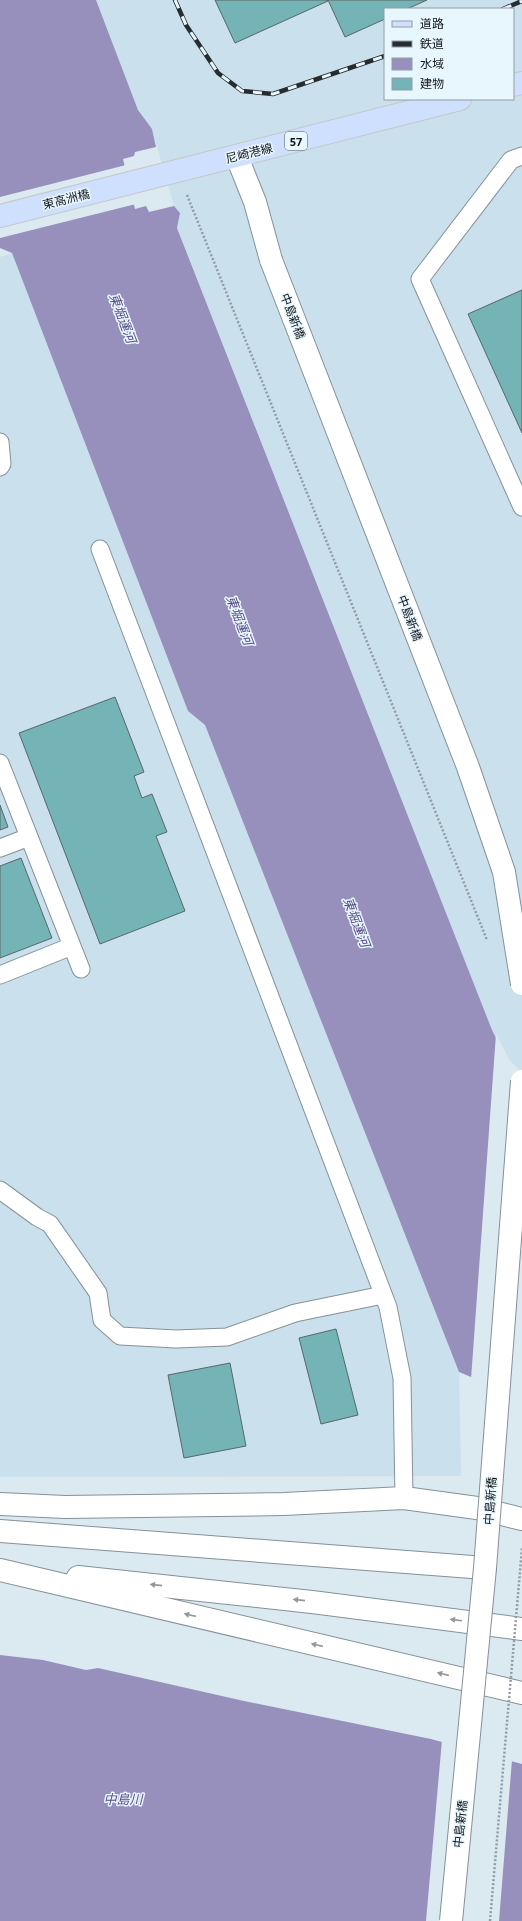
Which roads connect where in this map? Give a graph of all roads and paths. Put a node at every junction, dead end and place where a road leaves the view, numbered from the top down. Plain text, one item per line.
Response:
1 (456, 100) edge
2 (522, 156) edge
3 (237, 157) junction
4 (177, 170) junction
5 (131, 183) joint
6 (0, 216) edge
7 (0, 442) edge
8 (0, 467) edge
9 (522, 507) edge
10 (100, 549) dead end
11 (0, 763) edge
12 (29, 837) junction
13 (0, 848) edge
14 (72, 946) junction
15 (490, 947) dead end
16 (81, 969) dead end
17 (0, 975) edge
18 (522, 984) edge
19 (522, 1081) edge
20 (0, 1190) edge
21 (383, 1295) junction
22 (404, 1498) junction
23 (0, 1504) edge
24 (522, 1519) edge
25 (0, 1531) edge
26 (522, 1548) edge
27 (485, 1568) junction
28 (0, 1569) edge
29 (522, 1629) edge
30 (522, 1693) edge
31 (451, 1921) edge
32 (490, 1921) edge

1 - 3 main road, 尼崎港線 / 57
2 - 9 lane
3 - 4 main road, 尼崎港線 / 57
3 - 18 street, 中島新橋, bridge
4 - 5 main road, 尼崎港線 / 57
4 - 15 path
5 - 6 main road, 東高洲橋 / 57
7 - 8 lane
10 - 21 lane
11 - 12 lane
12 - 13 lane
12 - 14 lane
14 - 16 lane
14 - 17 lane
19 - 27 street, 中島新橋, bridge
20 - 21 lane
21 - 22 lane
22 - 23 street
22 - 24 street
25 - 27 street
26 - 32 path, bridge
27 - 31 street, 中島新橋, bridge
29 -> 28 street
30 -> 28 street

